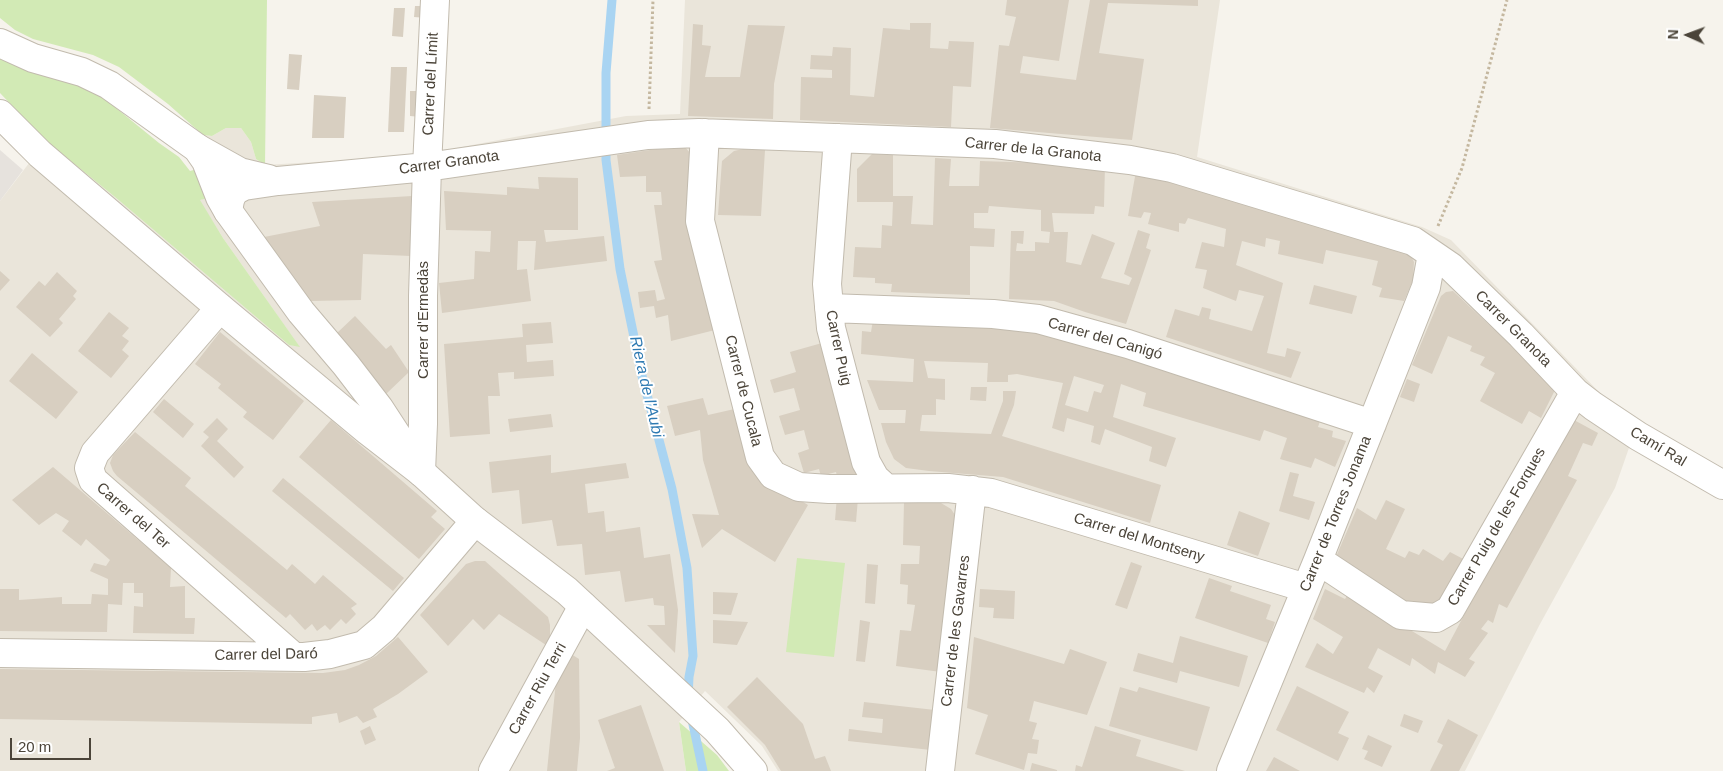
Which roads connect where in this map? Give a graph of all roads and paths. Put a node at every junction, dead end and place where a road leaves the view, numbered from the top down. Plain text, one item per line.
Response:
1 (435, 0) edge
2 (653, 0) edge
3 (1507, 0) edge
4 (0, 42) edge
5 (0, 114) edge
6 (648, 134) junction
7 (704, 134) junction
8 (838, 138) junction
9 (619, 139) joint
10 (197, 148) junction
11 (427, 167) junction
12 (278, 181) junction
13 (228, 210) junction
14 (1432, 254) junction
15 (220, 308) junction
16 (829, 308) junction
17 (1584, 399) junction
18 (1372, 424) junction
19 (421, 472) junction
20 (1723, 485) edge
21 (886, 488) junction
22 (972, 490) junction
23 (476, 522) junction
24 (1318, 560) junction
25 (1306, 588) junction
26 (584, 606) junction
27 (0, 653) edge
28 (294, 657) junction
29 (493, 771) edge
30 (754, 771) edge
31 (940, 771) edge
32 (1231, 771) edge

1 - 11 street, Carrer del Límit
2 - 6 path
3 - 14 path
4 - 10 street
5 - 15 street
6 - 7 street, Carrer de la Granota
6 - 9 street, Carrer de la Granota
7 - 8 street, Carrer de la Granota
7 - 21 street, Carrer de Cucala
8 - 14 street, Carrer de la Granota
8 - 16 street, Carrer Puig
9 - 11 street, Carrer Granota
10 - 12 street
10 - 13 street
11 - 12 street, Carrer Granota
11 - 19 street, Carrer d'Ermedàs
12 - 13 street, Carrer Granota
13 - 19 street
14 - 17 street, Carrer Granota
14 - 18 street, Carrer de Torres Jonama
15 - 19 street
15 - 28 street, Carrer del Ter
16 - 18 street, Carrer del Canigó
16 - 21 street, Carrer Puig
17 - 20 street, Camí Ral
17 - 24 street, Carrer Puig de les Forques
18 - 24 street, Carrer de Torres Jonama
19 - 23 street
21 - 22 street, Carrer de Cucala
22 - 25 street, Carrer del Montseny
22 - 31 street, Carrer de les Gavarres
23 - 26 street
23 - 28 street, Carrer del Daró
24 - 25 street, Carrer de Torres Jonama
25 - 32 street, Carrer de Torres Jonama
26 - 29 street, Carrer Riu Terri
26 - 30 street
27 - 28 street, Carrer del Daró

